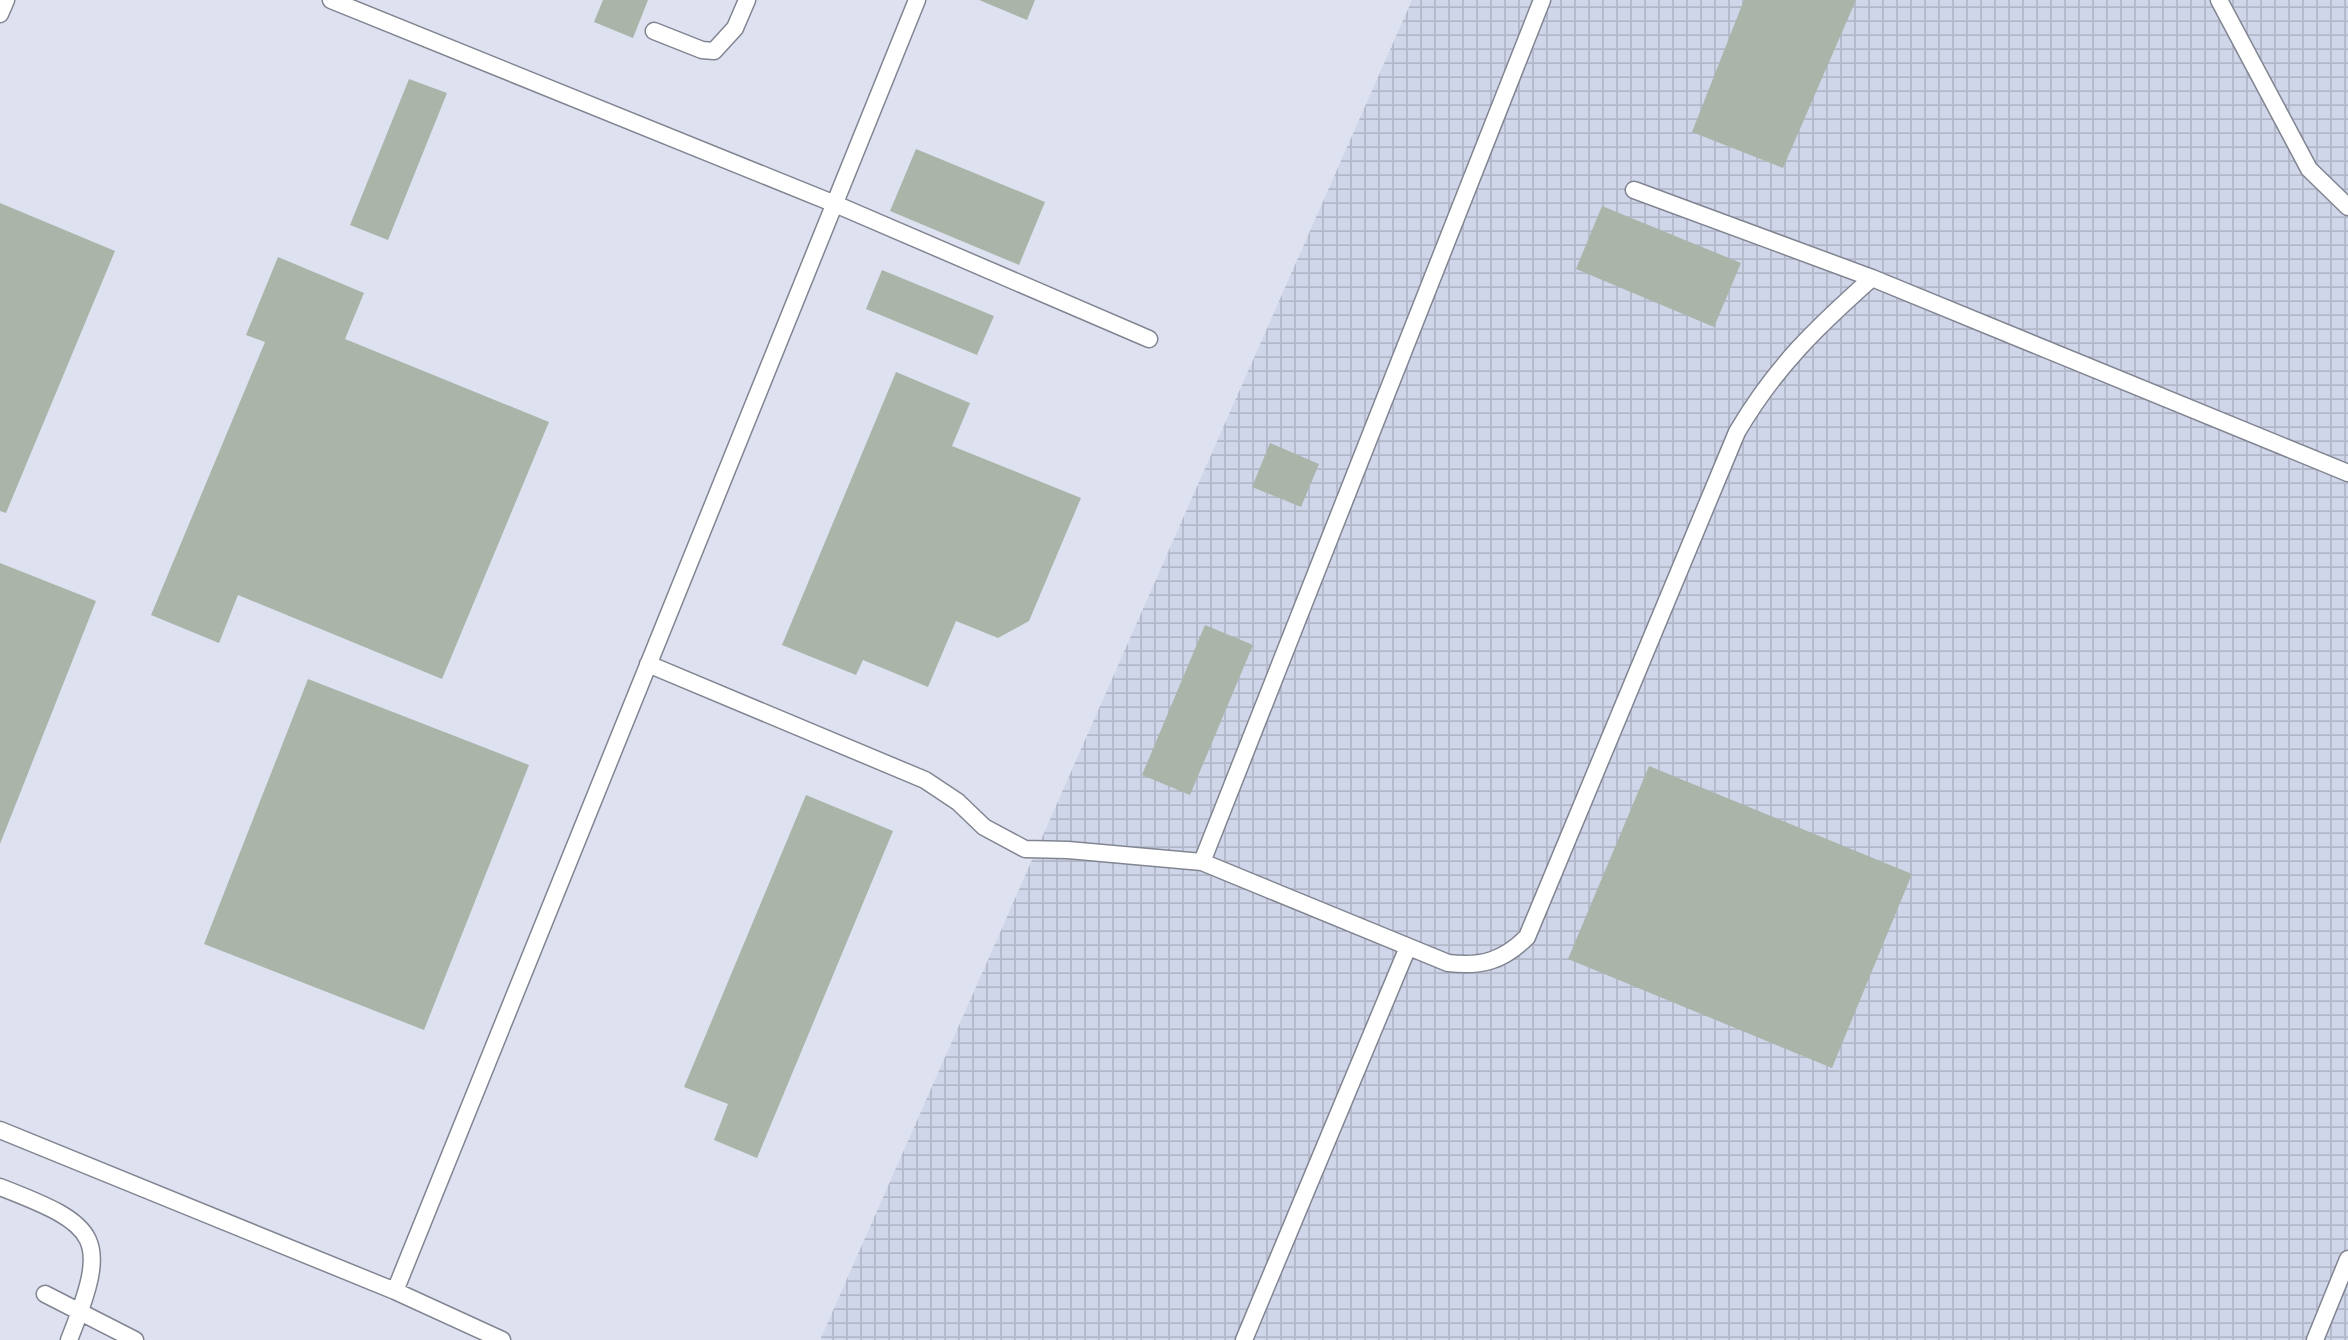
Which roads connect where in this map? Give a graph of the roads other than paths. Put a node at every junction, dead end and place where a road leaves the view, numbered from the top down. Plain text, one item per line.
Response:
1 (6, 0) edge
2 (331, 0) edge
3 (747, 0) edge
4 (917, 0) edge
5 (1542, 0) edge
6 (2219, 0) edge
7 (0, 14) edge
8 (654, 31) dead end
9 (1634, 190) dead end
10 (835, 204) junction
11 (2348, 207) edge
12 (1872, 278) junction
13 (1149, 339) dead end
14 (2348, 474) edge
15 (649, 664) junction
16 (1202, 862) junction
17 (1408, 947) junction
18 (0, 1130) edge
19 (0, 1187) edge
20 (2348, 1259) edge
21 (395, 1291) junction
22 (45, 1294) dead end
23 (80, 1312) junction
24 (69, 1340) edge
25 (135, 1340) edge
26 (502, 1340) edge
27 (1244, 1340) edge
28 (2315, 1340) edge

1 - 7 lane
2 - 10 lane
3 - 8 lane
4 - 10 lane
5 - 16 lane
6 - 11 lane
9 - 12 lane
10 - 13 lane
10 - 15 lane
12 - 14 lane
12 - 17 lane
15 - 16 lane
15 - 21 lane
16 - 17 lane
17 - 27 lane
18 - 21 lane
19 - 23 lane
20 - 28 lane
21 - 26 lane
22 - 23 lane
23 - 24 lane
23 - 25 lane

